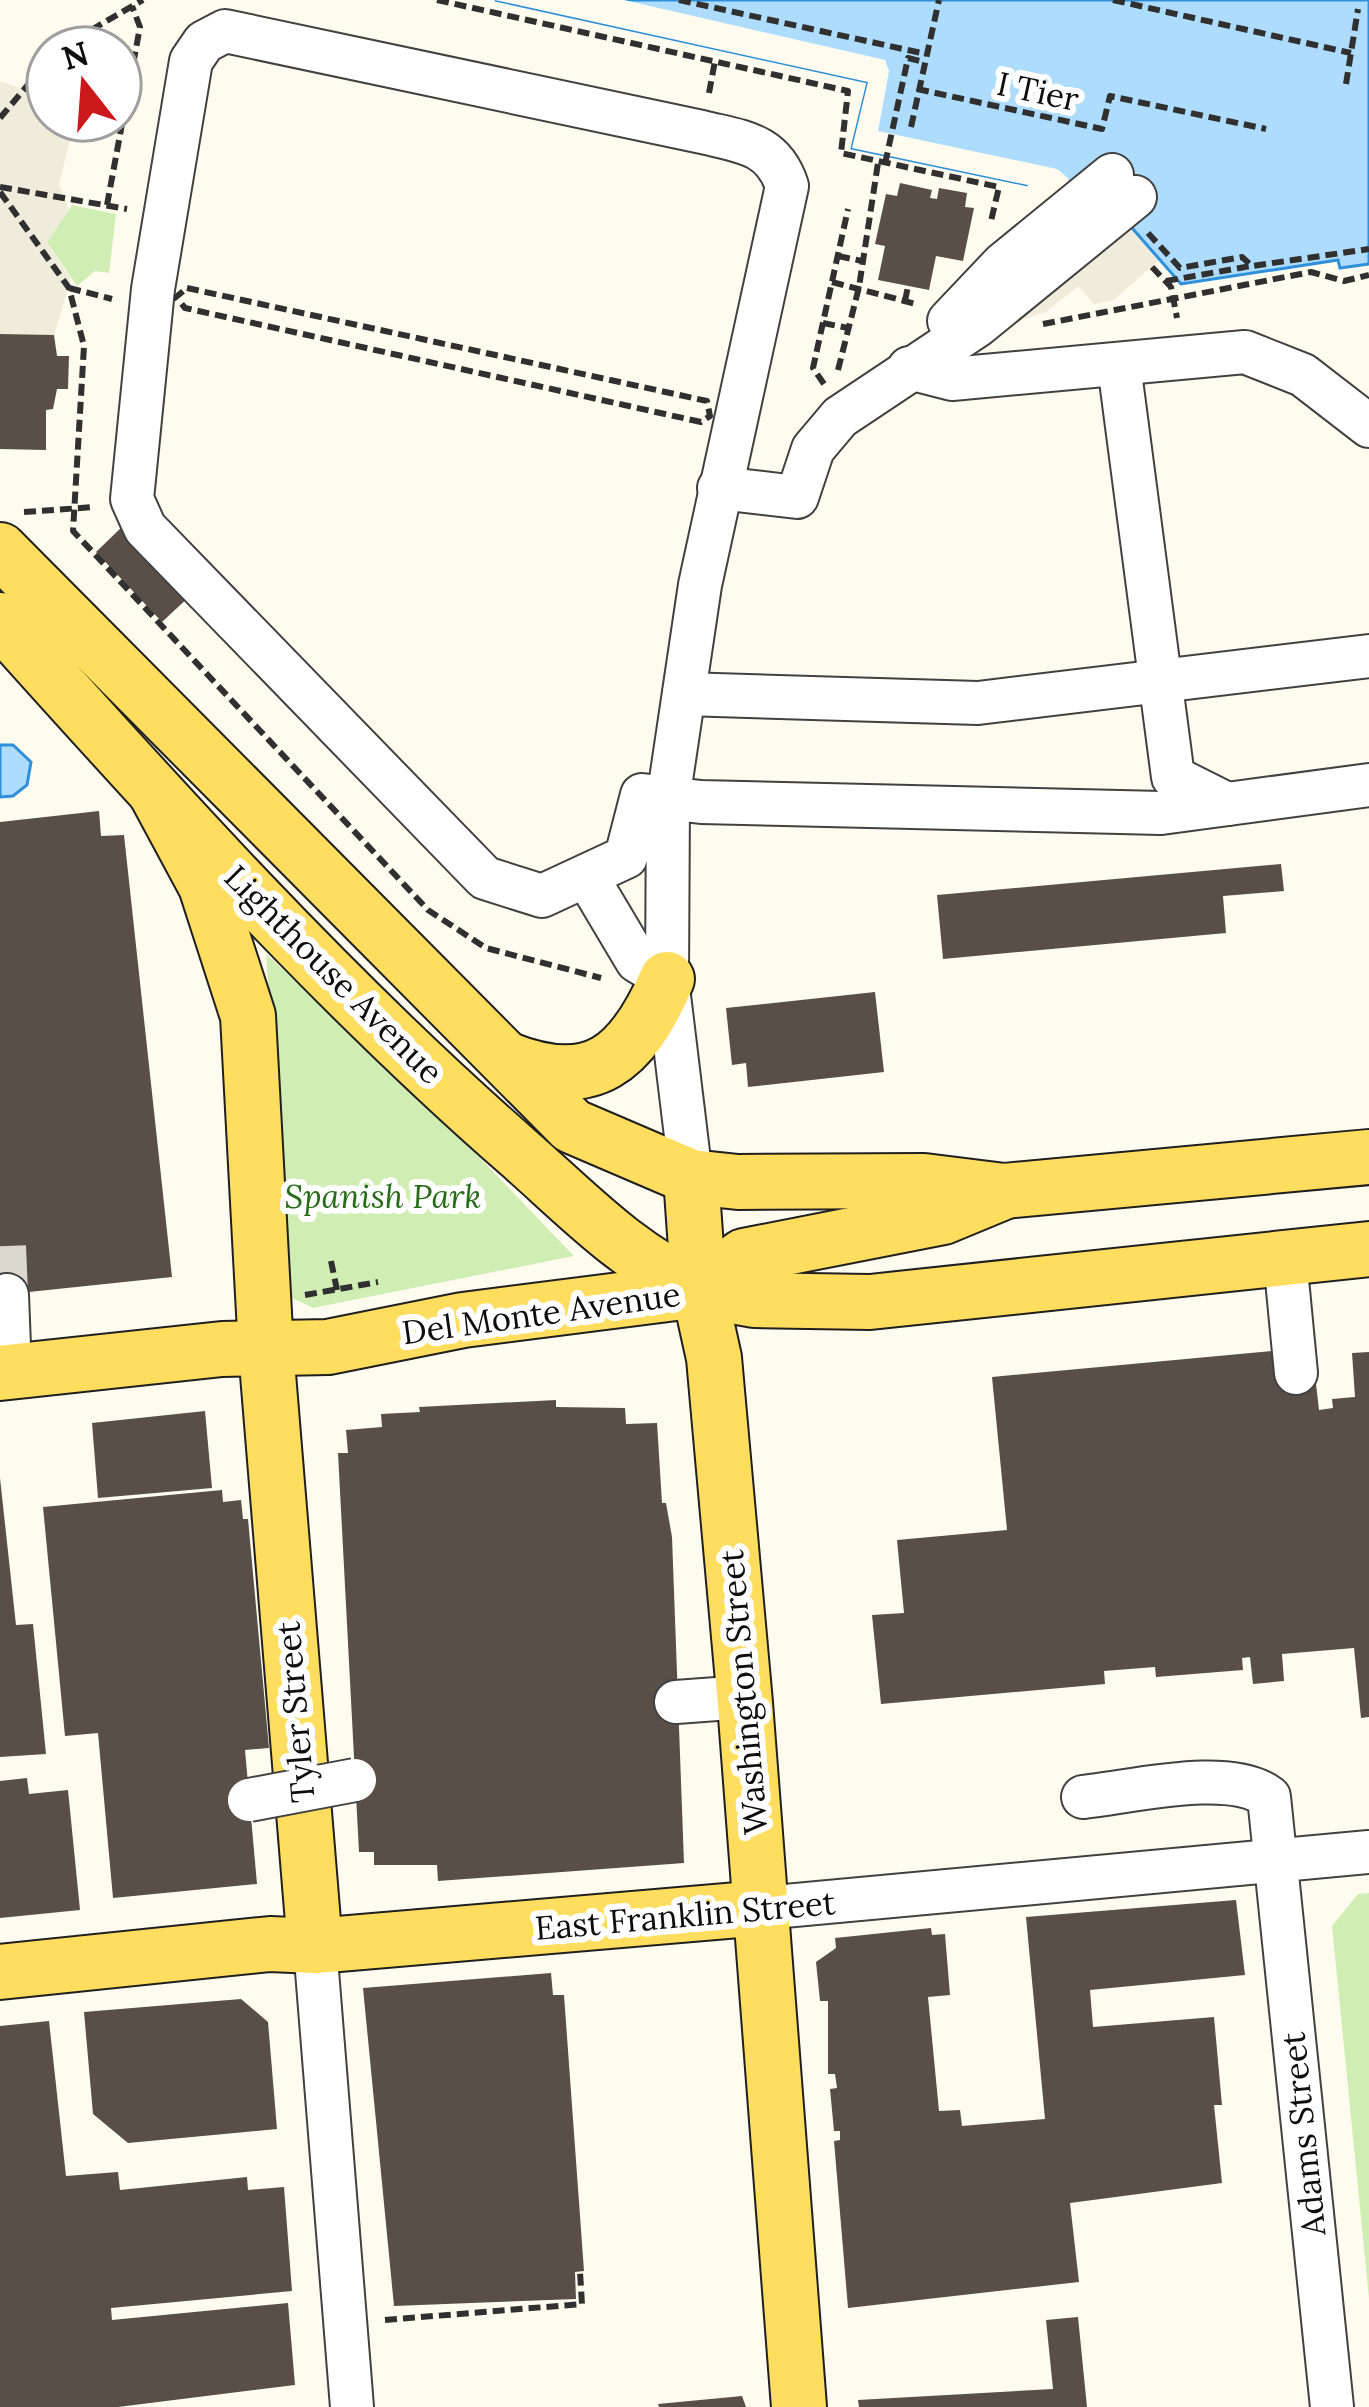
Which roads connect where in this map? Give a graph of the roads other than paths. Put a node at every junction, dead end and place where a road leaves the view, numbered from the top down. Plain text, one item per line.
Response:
1 (1130, 199) road end
2 (1119, 365) junction
3 (909, 368) junction
4 (1369, 426) edge
5 (719, 488) junction
6 (6, 537) edge
7 (0, 620) edge
8 (1369, 656) edge
9 (1160, 683) junction
10 (684, 694) junction
11 (1369, 785) edge
12 (157, 795) junction
13 (668, 800) junction
14 (1227, 804) junction
15 (587, 877) junction
16 (667, 979) junction
17 (506, 1059) junction
18 (1369, 1157) edge
19 (691, 1177) junction
20 (1004, 1192) junction
21 (1369, 1249) edge
22 (1285, 1259) junction
23 (699, 1290) junction
24 (7, 1294) dead end
25 (266, 1350) junction
26 (5, 1373) edge
27 (1296, 1373) dead end
28 (744, 1697) junction
29 (676, 1702) dead end
30 (355, 1780) dead end
31 (1083, 1797) dead end
32 (249, 1800) dead end
33 (1369, 1852) edge
34 (1274, 1861) junction
35 (762, 1908) junction
36 (315, 1946) junction
37 (0, 1972) edge
38 (352, 2407) edge
39 (800, 2407) edge
40 (1332, 2407) edge

1 - 3 street
2 - 3 street
2 - 4 street
2 - 9 street
3 - 5 street
5 - 10 street, Washington Street
5 - 15 street, Washington Street
6 - 17 main road, Lighthouse Avenue
7 - 12 main road, Lighthouse Avenue
8 - 9 street
9 - 10 street
9 - 14 street
10 - 13 street, Washington Street
11 - 14 street
12 - 23 main road, Lighthouse Avenue
12 - 25 main road, Tyler Street
13 - 14 street
13 - 15 street
13 - 16 street, Washington Street
15 - 16 street
16 - 17 main road
16 - 19 street, Washington Street
17 - 19 main road, Lighthouse Avenue
18 - 20 main road
19 - 20 main road
19 - 23 main road, Washington Street
20 - 23 main road
21 - 22 main road, Del Monte Avenue
22 - 23 main road, Del Monte Avenue
22 - 27 street
23 - 25 main road, Del Monte Avenue
23 - 28 main road, Washington Street
24 - 26 street
25 - 26 main road, Del Monte Avenue
25 - 36 main road, Tyler Street
28 - 29 street
28 - 35 main road, Washington Street
30 - 32 street, bridge
31 - 34 street, Adams Street
33 - 34 street, East Franklin Street
34 - 35 street, East Franklin Street
34 - 40 street, Adams Street
35 - 36 main road, East Franklin Street
35 - 39 main road, Washington Street
36 - 37 main road, East Franklin Street
36 - 38 street, Tyler Street

